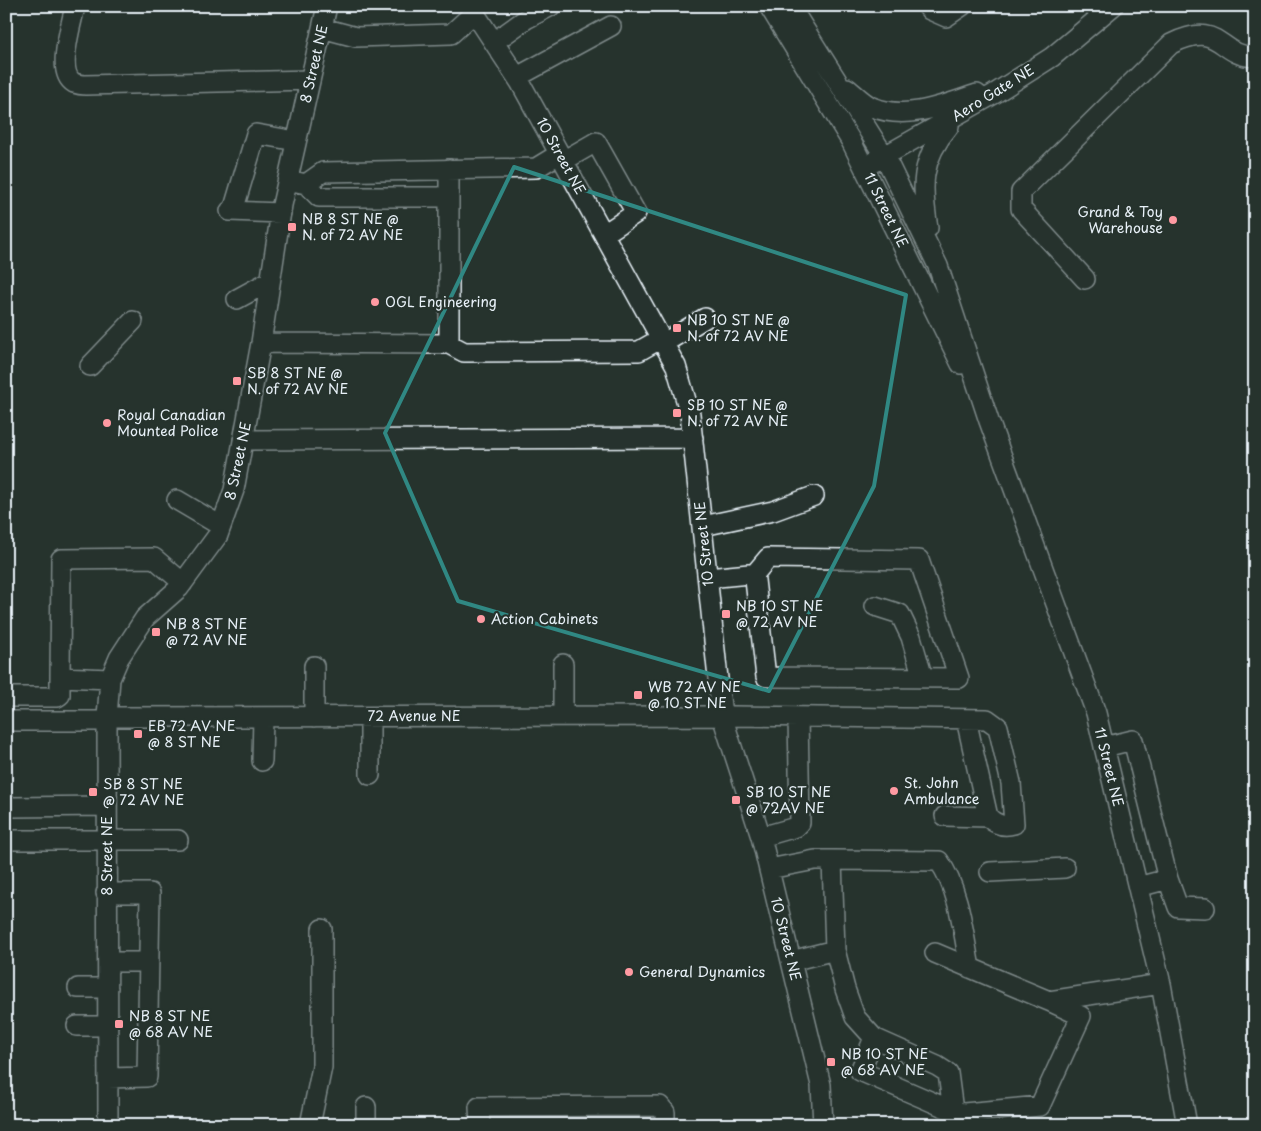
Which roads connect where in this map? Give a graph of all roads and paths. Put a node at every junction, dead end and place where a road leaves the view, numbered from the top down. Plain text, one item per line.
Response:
1 (75, 6) edge
2 (327, 6) edge
3 (551, 6) edge
4 (769, 6) edge
5 (790, 6) edge
6 (927, 6) edge
7 (962, 6) edge
8 (1113, 6) edge
9 (472, 10) edge
10 (527, 12) edge
11 (611, 26) dead end
12 (322, 28) junction
13 (494, 42) junction
14 (1255, 57) edge
15 (517, 77) junction
16 (1018, 78) junction
17 (310, 80) junction
18 (838, 81) junction
19 (958, 115) junction
20 (296, 141) junction
21 (885, 157) junction
22 (561, 158) junction
23 (864, 166) junction
24 (449, 169) junction
25 (297, 182) junction
26 (449, 197) junction
27 (281, 213) junction
28 (604, 234) junction
29 (929, 244) junction
30 (1085, 280) dead end
31 (270, 281) junction
32 (237, 299) dead end
33 (706, 318) dead end
34 (133, 320) dead end
35 (663, 340) junction
36 (261, 343) junction
37 (449, 344) junction
38 (90, 366) dead end
39 (989, 421) junction
40 (693, 438) junction
41 (243, 440) junction
42 (814, 496) dead end
43 (178, 500) dead end
44 (221, 526) junction
45 (703, 526) junction
46 (752, 577) junction
47 (708, 578) junction
48 (183, 583) junction
49 (875, 606) dead end
50 (563, 664) dead end
51 (314, 666) dead end
52 (60, 677) junction
53 (923, 678) junction
54 (110, 679) junction
55 (9, 696) dead end
56 (370, 716) junction
57 (563, 716) junction
58 (722, 716) junction
59 (798, 716) junction
60 (263, 717) junction
61 (314, 717) junction
62 (107, 719) junction
63 (966, 719) junction
64 (6, 720) edge
65 (1104, 747) junction
66 (262, 761) dead end
67 (370, 775) dead end
68 (6, 804) edge
69 (107, 806) junction
70 (945, 816) dead end
71 (988, 817) junction
72 (762, 837) junction
73 (106, 839) junction
74 (6, 840) edge
75 (178, 840) dead end
76 (832, 860) junction
77 (769, 868) junction
78 (1065, 868) dead end
79 (990, 872) dead end
80 (1168, 879) junction
81 (1138, 887) junction
82 (106, 893) junction
83 (1205, 908) dead end
84 (322, 928) dead end
85 (835, 950) junction
86 (935, 953) dead end
87 (791, 961) junction
88 (108, 962) junction
89 (149, 962) junction
90 (970, 968) junction
91 (1161, 984) junction
92 (78, 988) dead end
93 (108, 988) junction
94 (1049, 1000) junction
95 (77, 1026) dead end
96 (108, 1026) junction
97 (874, 1038) junction
98 (108, 1078) junction
99 (960, 1116) edge
100 (108, 1125) edge
101 (310, 1125) edge
102 (480, 1125) edge
103 (665, 1125) edge
104 (823, 1125) edge
105 (1187, 1125) edge

1 - 17 street
2 - 12 street, 8 Street NE
3 - 10 street
4 - 23 street, 11 Street NE
5 - 18 street, 11 Street NE
6 - 7 street
8 - 16 street, Aero Gate NE
9 - 12 street
9 - 13 street, 10 Street NE
10 - 13 street
11 - 15 street
12 - 17 street, 8 Street NE
13 - 15 street, 10 Street NE
14 - 30 street
15 - 22 street, 10 Street NE
16 - 18 street
16 - 19 street, Aero Gate NE
17 - 20 street, 8 Street NE
18 - 21 street, 11 Street NE
19 - 21 street, Aero Gate NE
19 - 29 street
20 - 25 street, 8 Street NE
20 - 27 street
21 - 23 street, Aero Gate NE
21 - 29 street, 11 Street NE
22 - 24 street
22 - 28 street, 10 Street NE
22 - 28 street
23 - 39 street, 11 Street NE
24 - 25 street
24 - 26 street
25 - 26 street
25 - 27 street, 8 Street NE
26 - 37 street
27 - 31 street, 8 Street NE
28 - 35 street, 10 Street NE
29 - 39 street, 11 Street NE
31 - 32 street
31 - 36 street, 8 Street NE
33 - 35 street
34 - 38 street
35 - 37 street
35 - 40 street, 10 Street NE
36 - 37 street
36 - 41 street, 8 Street NE
39 - 65 street, 11 Street NE
40 - 41 street
40 - 45 street, 10 Street NE
41 - 44 street, 8 Street NE
42 - 45 street
43 - 44 street
44 - 48 street, 8 Street NE
45 - 47 street, 10 Street NE
46 - 47 street
46 - 53 street
46 - 53 street
47 - 58 street, 10 Street NE
48 - 52 street
48 - 54 street, 8 Street NE
49 - 53 street
50 - 57 street
51 - 61 street
52 - 54 street
52 - 55 street
54 - 62 street, 8 Street NE
56 - 57 street, 72 Avenue NE
56 - 61 street, 72 Avenue NE
56 - 67 street
57 - 58 street, 72 Avenue NE
58 - 59 street, 72 Avenue NE
58 - 72 street, 10 Street NE
59 - 63 street, 72 Avenue NE
59 - 72 street
60 - 61 street, 72 Avenue NE
60 - 62 street, 72 Avenue NE
60 - 66 street
62 - 64 street, 72 Avenue NE
62 - 69 street, 8 Street NE
63 - 71 street
63 - 71 street, 72 Avenue NE
65 - 80 street
65 - 81 street, 11 Street NE
68 - 69 street
69 - 73 street, 8 Street NE
70 - 71 street
72 - 77 street, 10 Street NE
73 - 74 street
73 - 75 street
73 - 82 street, 8 Street NE
76 - 77 street
76 - 85 street
76 - 90 street
77 - 87 street, 10 Street NE
78 - 79 street
80 - 81 street
80 - 83 street
81 - 91 street, 11 Street NE
82 - 88 street, 8 Street NE
82 - 89 street
84 - 101 street
85 - 87 street
85 - 97 street
86 - 90 street
87 - 104 street, 10 Street NE
88 - 89 street
88 - 93 street, 8 Street NE
89 - 98 street
90 - 94 street
91 - 94 street
91 - 105 street, 11 Street NE
92 - 93 street
93 - 96 street, 8 Street NE
94 - 99 street
95 - 96 street
96 - 98 street, 8 Street NE
97 - 99 street
97 - 99 street
98 - 100 street, 8 Street NE
102 - 103 street

